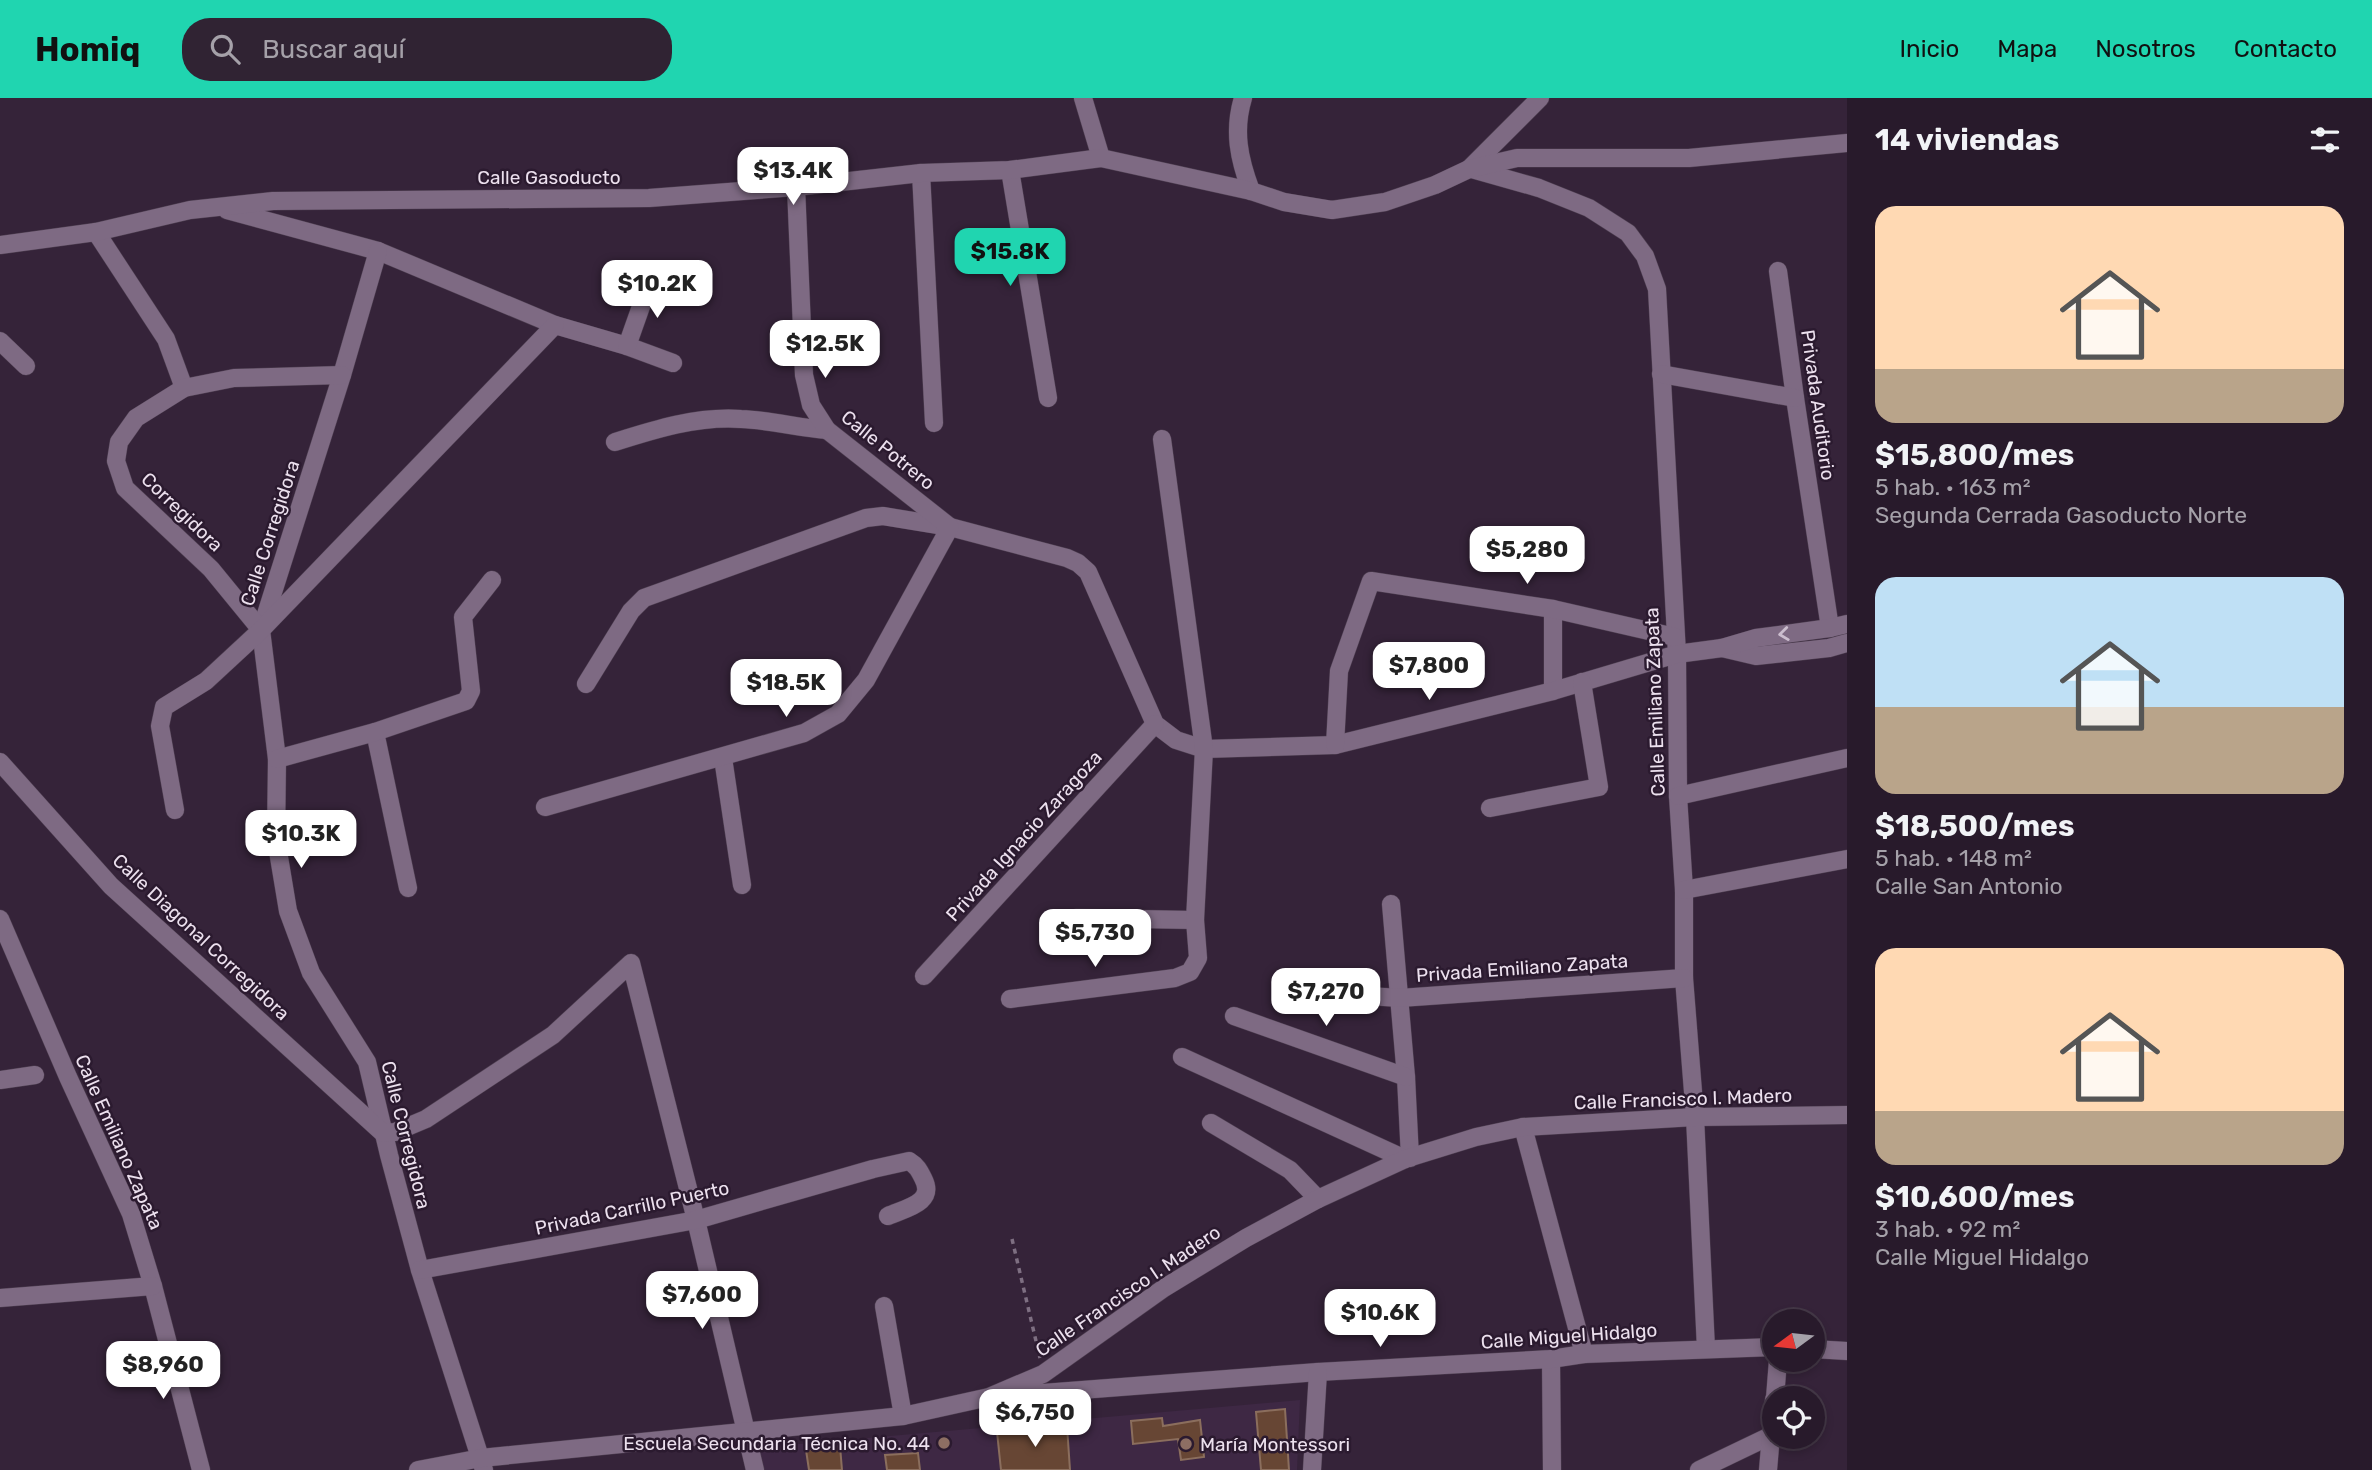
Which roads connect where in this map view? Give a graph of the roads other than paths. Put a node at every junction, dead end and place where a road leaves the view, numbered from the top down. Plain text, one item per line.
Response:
1 (1083, 98) edge
2 (1243, 98) edge
3 (1540, 98) edge
4 (1847, 144) edge
5 (1101, 158) junction
6 (1469, 169) junction
7 (1010, 170) junction
8 (921, 173) junction
9 (796, 187) junction
10 (1251, 191) junction
11 (215, 207) junction
12 (96, 232) junction
13 (0, 245) edge
14 (378, 251) junction
15 (1778, 271) dead end
16 (650, 281) dead end
17 (555, 325) junction
18 (0, 341) edge
19 (627, 346) junction
20 (673, 363) dead end
21 (26, 366) dead end
22 (1661, 374) junction
23 (342, 375) junction
24 (184, 388) junction
25 (1048, 398) dead end
26 (1795, 398) junction
27 (934, 423) dead end
28 (827, 430) junction
29 (1162, 439) dead end
30 (615, 442) dead end
31 (950, 527) junction
32 (492, 580) dead end
33 (1553, 609) junction
34 (1838, 626) edge
35 (261, 630) junction
36 (1847, 643) edge
37 (1676, 646) junction
38 (1722, 648) junction
39 (1582, 682) junction
40 (586, 684) dead end
41 (1553, 691) junction
42 (1155, 724) junction
43 (375, 732) junction
44 (1335, 745) junction
45 (1204, 749) junction
46 (723, 758) junction
47 (1847, 758) edge
48 (277, 759) junction
49 (0, 762) edge
50 (1678, 796) junction
51 (545, 807) dead end
52 (1490, 808) dead end
53 (175, 810) dead end
54 (1847, 859) edge
55 (741, 886) dead end
56 (408, 888) dead end
57 (1684, 890) junction
58 (1391, 904) dead end
59 (1076, 918) dead end
60 (0, 919) edge
61 (1195, 920) junction
62 (924, 976) dead end
63 (1684, 978) junction
64 (1325, 981) dead end
65 (1399, 998) junction
66 (1010, 999) dead end
67 (1234, 1016) dead end
68 (1182, 1057) dead end
69 (35, 1075) dead end
70 (1406, 1077) junction
71 (0, 1080) edge
72 (1847, 1115) edge
73 (1695, 1118) junction
74 (1211, 1123) dead end
75 (1523, 1127) junction
76 (383, 1133) junction
77 (1408, 1159) junction
78 (1318, 1199) junction
79 (888, 1216) dead end
80 (696, 1220) junction
81 (420, 1270) junction
82 (153, 1286) junction
83 (0, 1298) edge
84 (884, 1306) dead end
85 (1762, 1347) edge
86 (1706, 1349) junction
87 (1825, 1350) edge
88 (1847, 1352) edge
89 (1584, 1354) junction
90 (1551, 1359) junction
91 (1318, 1372) junction
92 (989, 1398) junction
93 (903, 1416) junction
94 (745, 1433) junction
95 (1762, 1440) edge
96 (1771, 1449) edge
97 (482, 1464) edge
98 (201, 1470) edge
99 (418, 1470) edge
100 (755, 1470) edge
101 (1312, 1470) edge
102 (1552, 1470) edge
103 (1699, 1470) edge
104 (1769, 1470) edge

1 - 5 street
2 - 10 street
3 - 6 street
4 - 6 street
5 - 7 street, Calle Gasoducto
5 - 10 street, Calle Gasoducto
6 - 10 street, Calle Gasoducto
6 - 22 street, Calle Emiliano Zapata
7 - 8 street, Calle Gasoducto
7 - 25 street
8 - 9 street, Calle Gasoducto
8 - 27 street
9 - 11 street, Calle Gasoducto
9 - 28 street, Calle Potrero
11 - 12 street, Calle Gasoducto
11 - 14 street
12 - 13 street, Calle Gasoducto
12 - 24 street
14 - 17 street
14 - 23 street, Calle Corregidora
15 - 26 street, Privada Auditorio
16 - 19 street
17 - 19 street
17 - 35 street
18 - 21 street
19 - 20 street
22 - 26 street
22 - 37 street, Calle Emiliano Zapata
23 - 24 street, Corregidora
23 - 35 street, Calle Corregidora
24 - 35 street, Corregidora
26 - 34 street, Privada Auditorio
28 - 30 street
28 - 31 street, Calle Potrero
29 - 45 street
31 - 40 street
31 - 42 street
31 - 46 street
32 - 43 street
33 - 37 street
33 - 41 street
33 - 44 street
34 -> 38 street
35 - 48 street, Calle Corregidora
35 - 53 street
36 - 38 street
37 - 38 street
37 - 39 street
37 - 50 street, Calle Emiliano Zapata
39 - 41 street
39 - 52 street
41 - 44 street
42 - 45 street
42 - 62 street, Privada Ignacio Zaragoza
43 - 48 street
43 - 56 street
44 - 45 street
45 - 61 street
46 - 51 street
46 - 55 street
47 - 50 street
48 - 76 street, Calle Corregidora
49 - 76 street, Calle Diagonal Corregidora
50 - 57 street, Calle Emiliano Zapata
54 - 57 street
57 - 63 street, Calle Emiliano Zapata
58 - 65 street
59 - 61 street
60 - 82 street, Calle Emiliano Zapata
61 - 66 street
63 - 65 street, Privada Emiliano Zapata
63 - 73 street, Calle Emiliano Zapata
64 - 65 street, Privada Emiliano Zapata
65 - 70 street
67 - 70 street
68 - 77 street
69 - 71 street
70 - 77 street
72 - 73 street, Calle Francisco I. Madero
73 - 75 street, Calle Francisco I. Madero
73 - 86 street, Calle Emiliano Zapata
74 - 78 street
75 - 77 street, Calle Francisco I. Madero
75 - 89 street
76 - 80 street
76 - 81 street, Calle Corregidora
77 - 78 street, Calle Francisco I. Madero
78 - 92 street, Calle Francisco I. Madero
79 - 80 street, Privada Carrillo Puerto
80 - 81 street, Privada Carrillo Puerto
80 - 94 street
81 - 97 street, Calle Corregidora
82 - 83 street
82 - 98 street, Calle Emiliano Zapata
84 - 93 street
85 - 86 street, Calle Miguel Hidalgo
86 - 89 street, Calle Miguel Hidalgo
87 - 88 street
89 - 90 street, Calle Miguel Hidalgo
90 - 91 street, Calle Miguel Hidalgo
90 - 102 street
91 - 92 street, Calle Miguel Hidalgo
91 - 101 street
92 - 93 street, Calle Francisco I. Madero
93 - 94 street, Calle Francisco I. Madero
94 - 97 street, Calle Francisco I. Madero
94 - 100 street
95 - 103 street
96 - 104 street
97 - 99 street, Calle Francisco I. Madero

